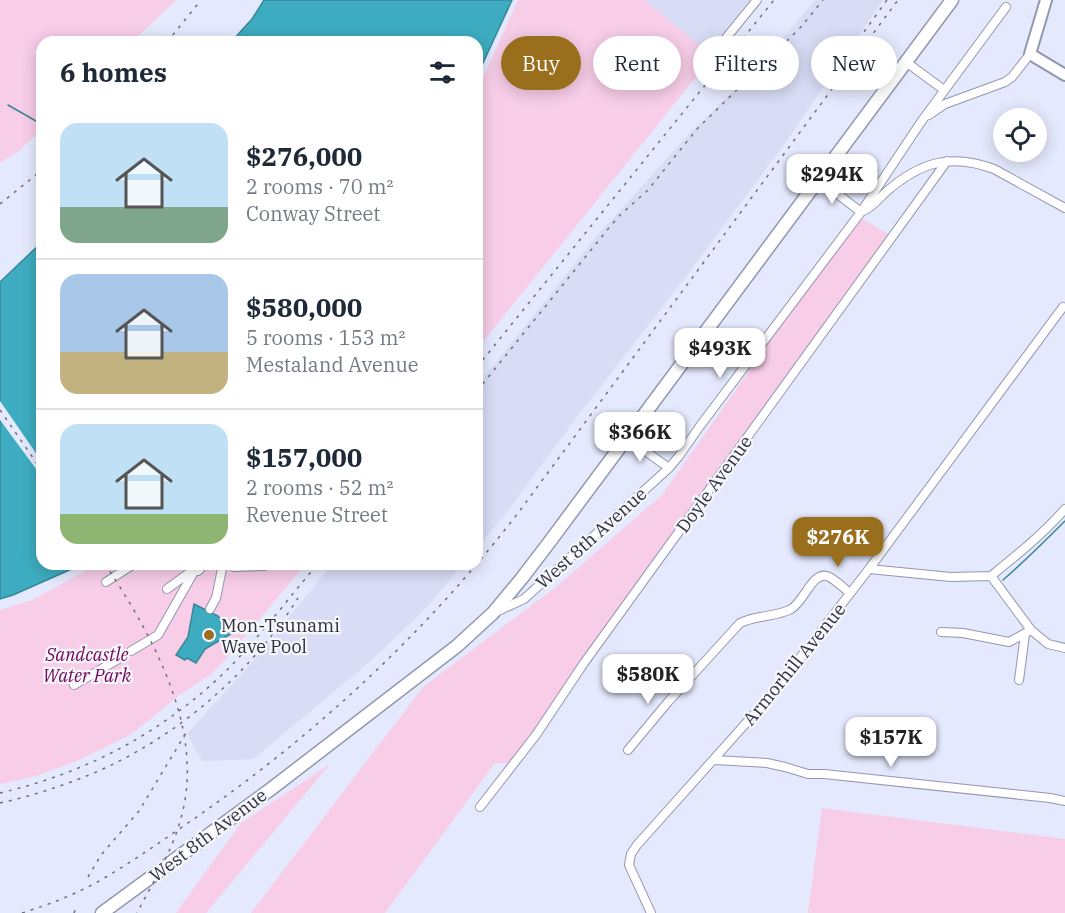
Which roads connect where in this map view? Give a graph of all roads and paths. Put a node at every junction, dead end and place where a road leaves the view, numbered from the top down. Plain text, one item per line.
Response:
1 (757, 0) edge
2 (952, 0) edge
3 (1046, 0) edge
4 (1006, 7) dead end
5 (728, 36) edge
6 (1030, 54) junction
7 (906, 62) junction
8 (1065, 75) edge
9 (944, 90) junction
10 (921, 122) junction
11 (947, 161) junction
12 (818, 179) junction
13 (1065, 208) edge
14 (861, 212) junction
15 (1063, 307) dead end
16 (627, 438) junction
17 (669, 468) junction
18 (1065, 508) edge
19 (869, 569) junction
20 (125, 570) edge
21 (192, 570) edge
22 (193, 570) edge
23 (222, 570) edge
24 (991, 576) junction
25 (106, 582) dead end
26 (176, 583) junction
27 (167, 589) dead end
28 (185, 589) junction
29 (850, 593) junction
30 (210, 609) dead end
31 (494, 613) junction
32 (941, 632) dead end
33 (1028, 632) junction
34 (1065, 639) edge
35 (1062, 647) edge
36 (131, 651) dead end
37 (122, 657) dead end
38 (1019, 680) dead end
39 (74, 685) dead end
40 (628, 750) dead end
41 (714, 760) junction
42 (1065, 801) edge
43 (480, 807) dead end
44 (143, 884) junction
45 (102, 913) edge
46 (112, 913) edge
47 (651, 913) edge

1 - 5 street
2 - 7 main road
3 - 6 street
4 - 9 street, West 8th Avenue
6 - 8 street
6 - 10 street
7 - 9 street
7 - 12 main road
9 - 10 street, West 8th Avenue
10 - 14 street, West 8th Avenue
11 - 13 street
11 - 14 street
11 - 43 street, Doyle Avenue
12 - 14 street
12 - 16 main road
14 - 17 street, West 8th Avenue
15 - 19 street, Armorhill Avenue
16 - 17 street
16 - 31 main road
17 - 31 street, West 8th Avenue
18 - 24 street
19 - 24 street
19 - 29 street, Armorhill Avenue
20 - 25 street
21 - 26 street
22 - 28 street
23 - 30 street
24 - 33 street
26 - 27 street
26 - 28 street
28 - 36 street
29 - 40 street
29 - 41 street, Armorhill Avenue
31 - 44 main road, West 8th Avenue
32 - 33 street
33 - 35 street
33 - 38 street
34 - 35 street
37 - 39 street
41 - 42 street
41 - 47 street, Armorhill Avenue
44 - 45 main road
44 - 46 main road

